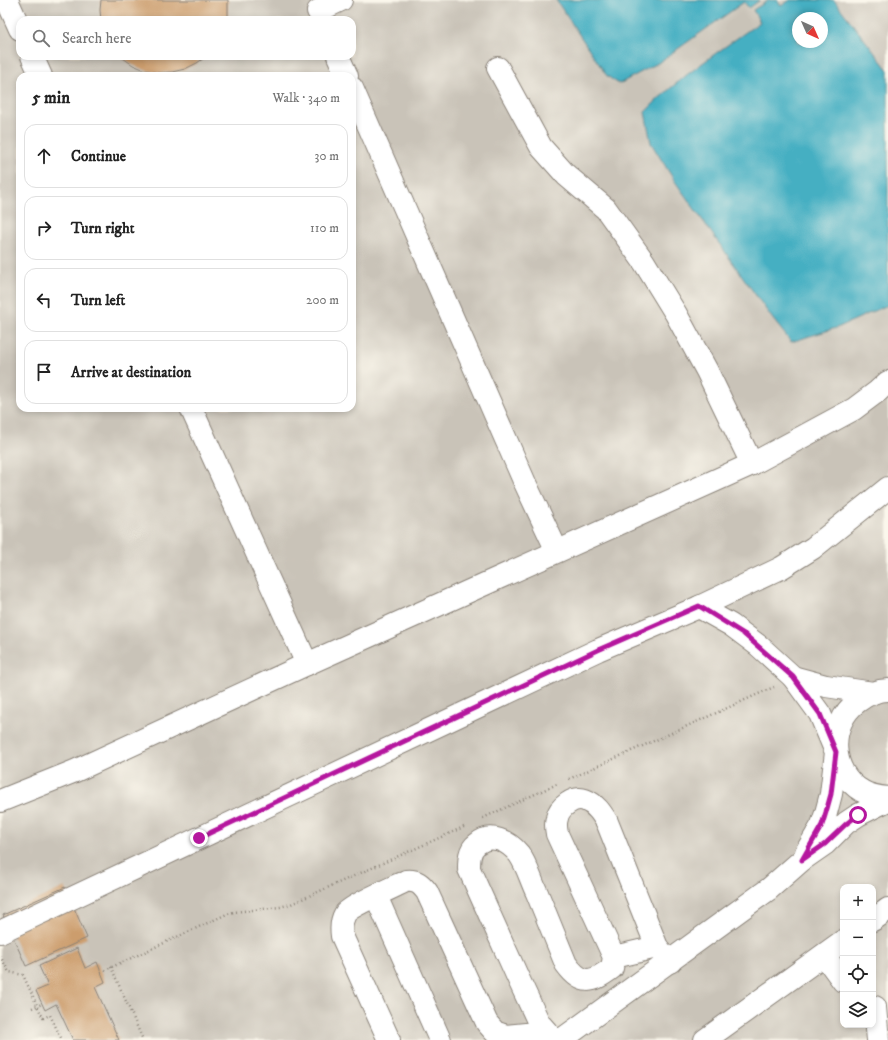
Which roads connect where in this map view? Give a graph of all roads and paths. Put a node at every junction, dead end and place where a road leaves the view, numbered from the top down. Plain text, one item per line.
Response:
1 (7, 0) edge
2 (341, 0) edge
3 (318, 10) edge
4 (16, 20) edge
5 (34, 60) edge
6 (340, 60) edge
7 (498, 68) dead end
8 (39, 72) edge
9 (344, 72) edge
10 (356, 97) edge
11 (888, 382) edge
12 (193, 412) edge
13 (752, 464) junction
14 (888, 488) edge
15 (557, 552) junction
16 (699, 606) junction
17 (307, 664) junction
18 (786, 680) junction
19 (881, 691) edge
20 (836, 752) junction
21 (566, 780) dead end
22 (559, 784) dead end
23 (888, 799) edge
24 (0, 801) edge
25 (482, 818) dead end
26 (468, 825) dead end
27 (802, 860) junction
28 (376, 896) junction
29 (888, 909) edge
30 (876, 918) edge
31 (0, 932) edge
32 (840, 943) edge
33 (664, 954) junction
34 (824, 954) junction
35 (0, 956) edge
36 (614, 956) junction
37 (111, 968) junction
38 (101, 972) dead end
39 (840, 977) edge
40 (42, 1004) dead end
41 (36, 1006) junction
42 (879, 1007) edge
43 (32, 1008) dead end
44 (554, 1037) edge
45 (62, 1040) edge
46 (143, 1040) edge
47 (389, 1040) edge
48 (440, 1040) edge
49 (705, 1040) edge
50 (878, 1040) edge

1 - 4 street
2 - 3 street
5 - 8 street
6 - 9 street
7 - 13 street
10 - 15 street
11 - 13 street
12 - 17 street
13 - 15 street
14 - 16 street
15 - 17 street
16 - 18 street
16 - 31 street
17 - 24 street
18 - 19 street
18 - 20 street
18 - 21 path
19 - 20 street
20 - 23 street
20 - 27 street
22 - 25 path
23 - 27 street
26 - 37 path
27 - 33 street
28 - 44 street
28 - 47 street
28 - 48 street
29 - 30 street
32 - 34 street
33 - 36 street
33 - 36 street
33 - 44 street
34 - 39 street
34 - 49 street
35 - 41 path
36 - 44 street
37 - 38 path
37 - 46 path
40 - 41 path
41 - 43 path
41 - 45 path
42 - 50 street

